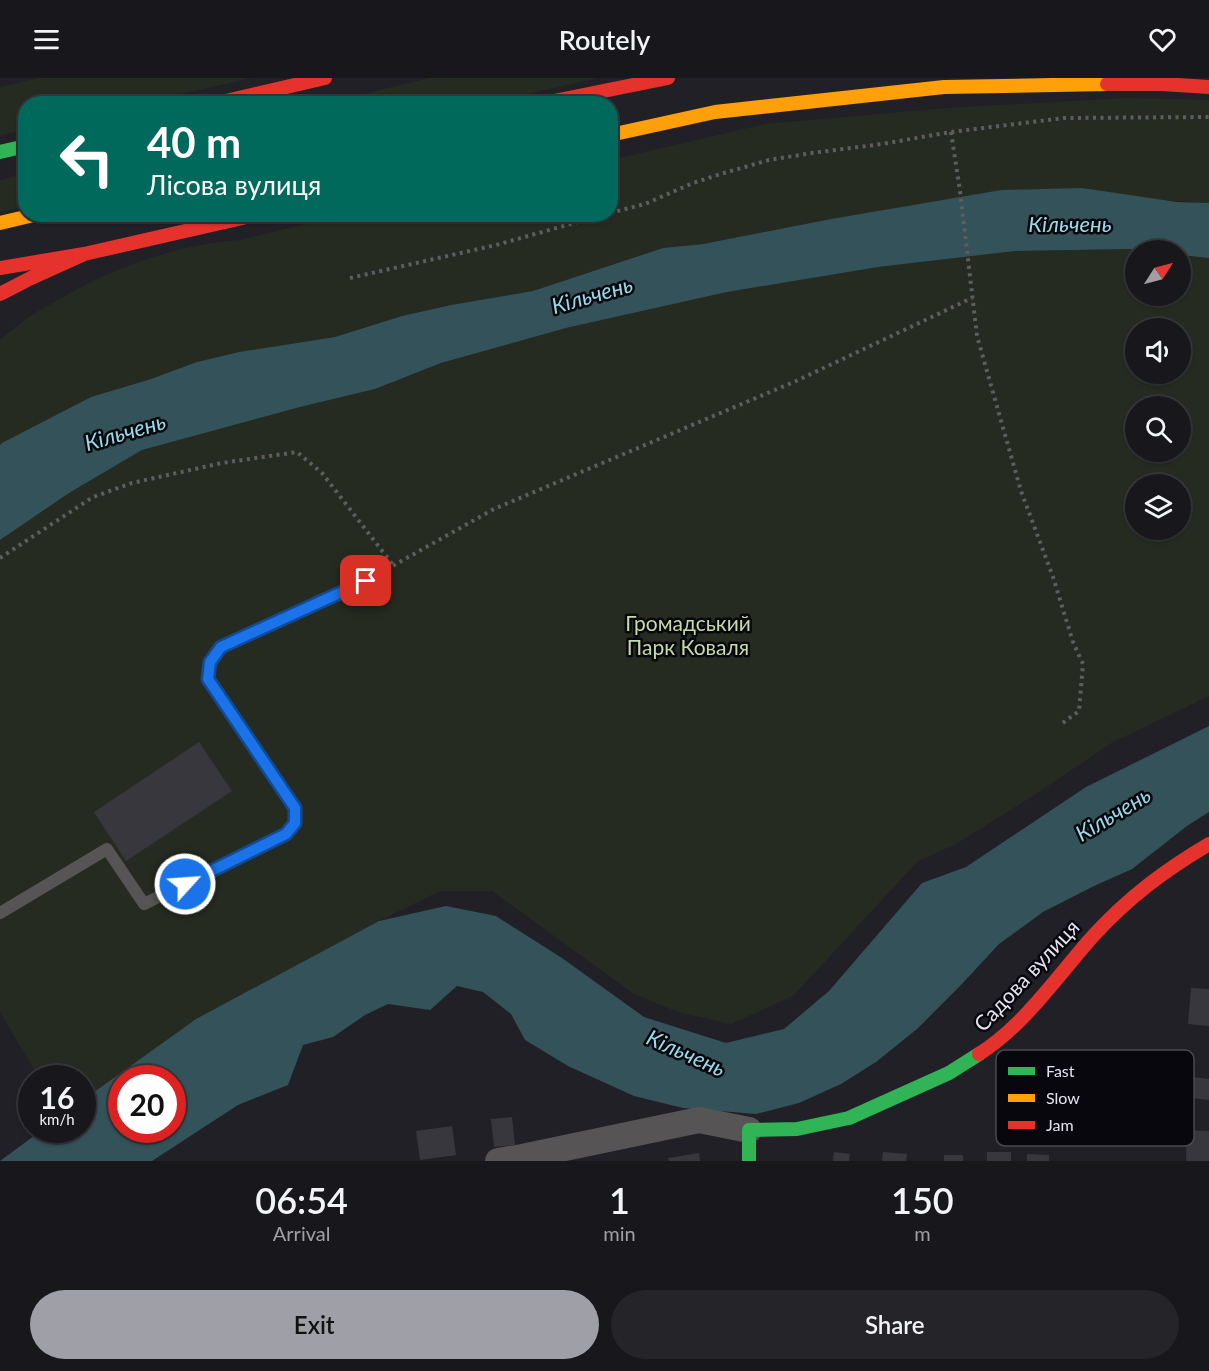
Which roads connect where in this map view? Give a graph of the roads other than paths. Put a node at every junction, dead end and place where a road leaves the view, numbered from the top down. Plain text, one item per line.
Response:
1 (325, 78) edge
2 (668, 78) edge
3 (1209, 87) edge
4 (247, 96) edge
5 (578, 96) edge
6 (618, 133) edge
7 (18, 148) edge
8 (0, 152) edge
9 (18, 219) edge
10 (225, 222) edge
11 (0, 223) edge
12 (84, 254) junction
13 (0, 268) edge
14 (0, 294) edge
15 (366, 581) road end
16 (1209, 844) edge
17 (0, 913) edge
18 (749, 1130) junction
19 (498, 1161) edge
20 (749, 1161) edge

1 - 4 main road
2 - 5 main road
3 - 6 main road
7 - 8 main road
9 - 11 main road
10 - 12 main road
12 - 13 main road
12 - 14 main road
15 - 17 lane
16 - 18 main road, Садова вулиця
18 - 19 street
18 - 20 main road

